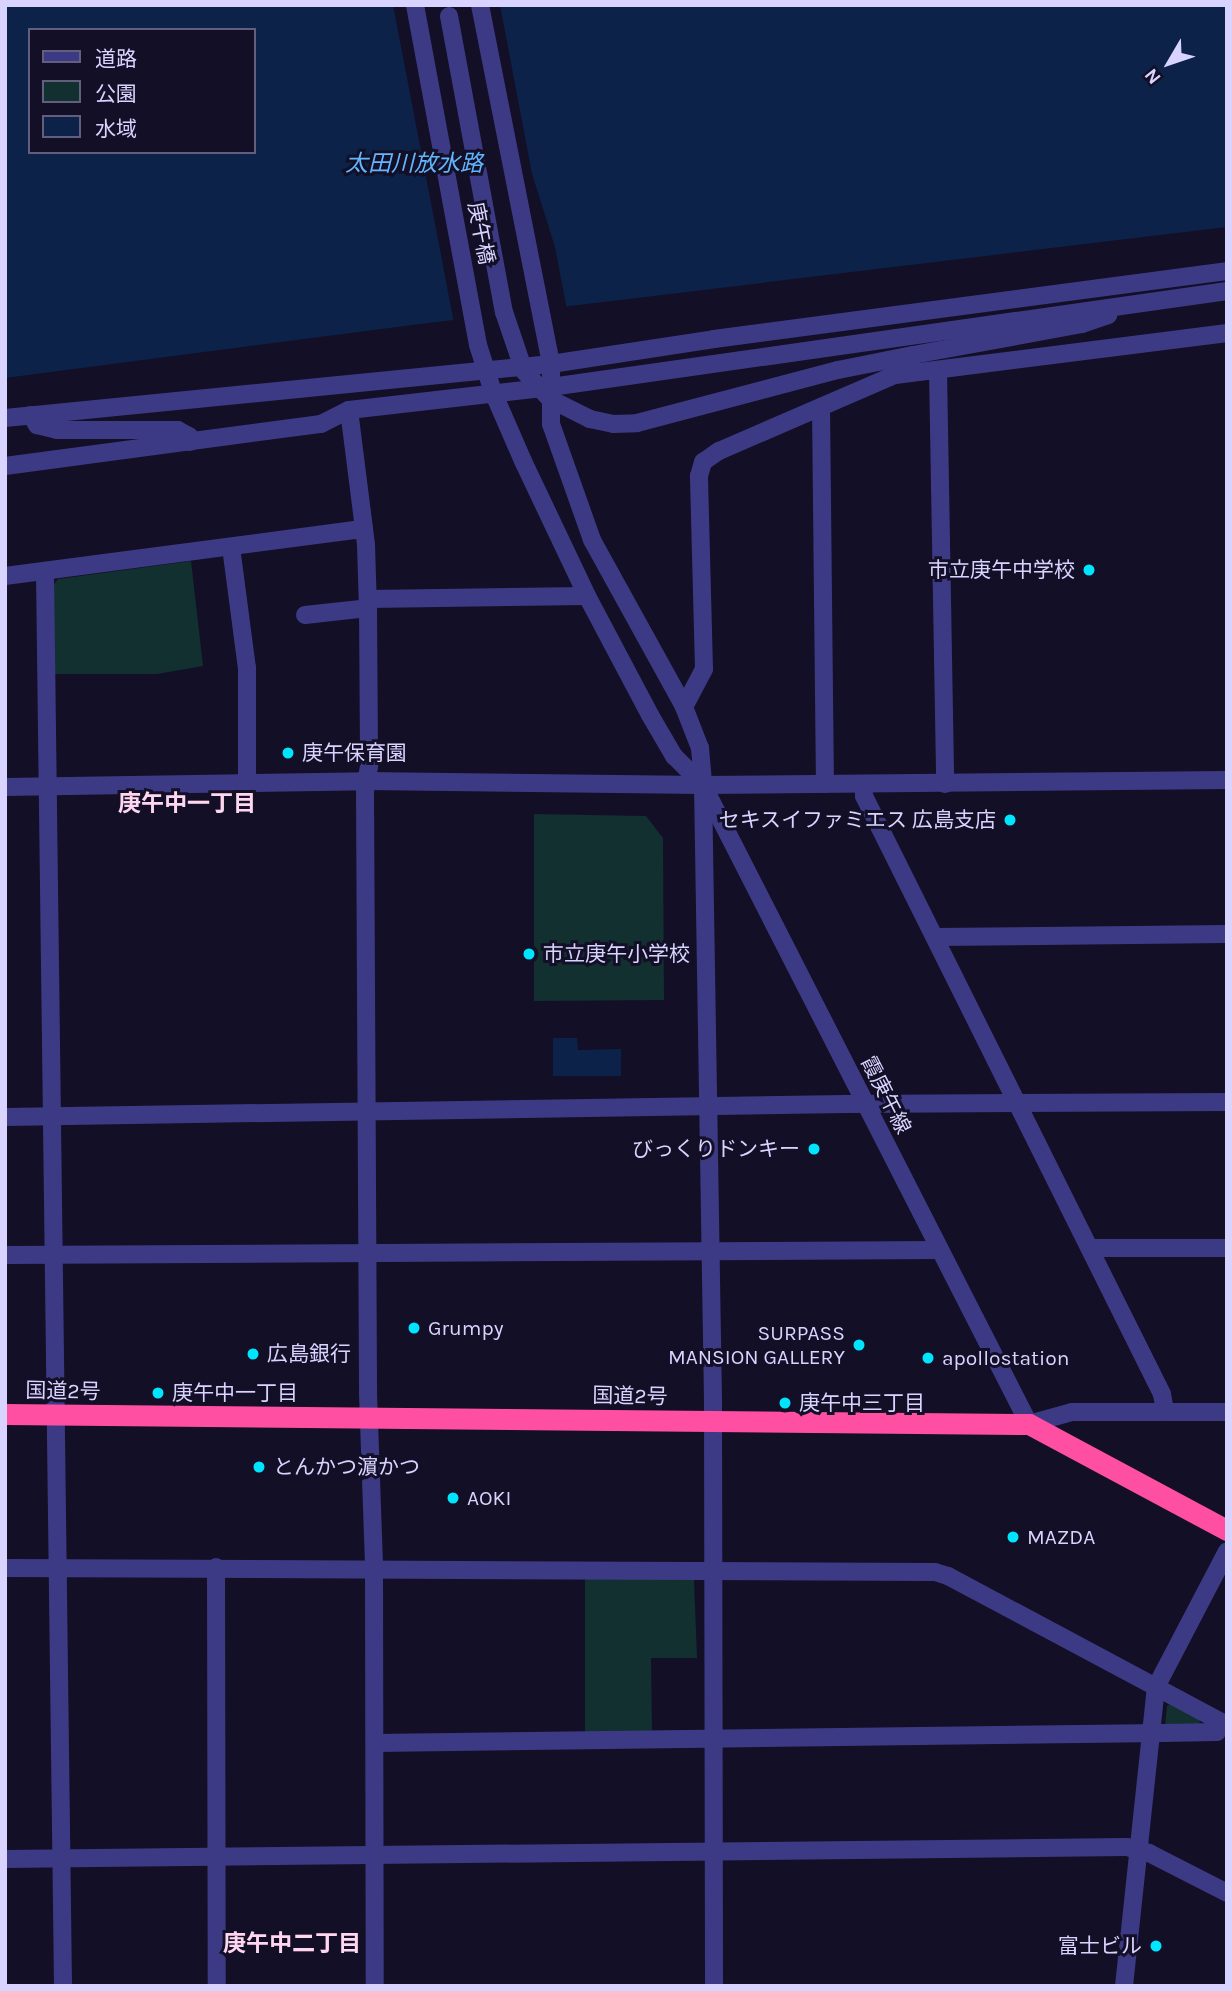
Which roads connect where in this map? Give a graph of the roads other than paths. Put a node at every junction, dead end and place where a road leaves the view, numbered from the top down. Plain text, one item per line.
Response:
1 (415, 5) edge
2 (446, 5) edge
3 (480, 5) edge
4 (1227, 271) edge
5 (1227, 291) edge
6 (1152, 301) junction
7 (1227, 333) edge
8 (551, 364) junction
9 (487, 370) junction
10 (938, 370) junction
11 (551, 387) junction
12 (494, 392) junction
13 (821, 407) junction
14 (349, 410) junction
15 (31, 415) junction
16 (5, 418) edge
17 (190, 442) junction
18 (5, 466) edge
19 (364, 529) junction
20 (231, 547) junction
21 (45, 573) junction
22 (5, 576) edge
23 (587, 596) junction
24 (368, 603) junction
25 (305, 615) dead end
26 (684, 707) junction
27 (1227, 780) edge
28 (367, 781) junction
29 (247, 784) junction
30 (864, 784) junction
31 (945, 784) junction
32 (703, 785) junction
33 (825, 785) junction
34 (48, 786) junction
35 (5, 787) edge
36 (1227, 934) edge
37 (935, 937) junction
38 (1016, 1102) junction
39 (1227, 1102) edge
40 (865, 1104) junction
41 (708, 1106) junction
42 (367, 1113) junction
43 (5, 1117) edge
44 (52, 1117) junction
45 (1090, 1248) junction
46 (1227, 1248) edge
47 (939, 1250) junction
48 (711, 1252) junction
49 (369, 1254) junction
50 (5, 1255) edge
51 (54, 1255) junction
52 (1165, 1411) junction
53 (1227, 1412) edge
54 (5, 1414) edge
55 (56, 1415) junction
56 (369, 1418) junction
57 (710, 1421) junction
58 (1029, 1424) junction
59 (1227, 1530) edge
60 (1227, 1550) edge
61 (5, 1567) edge
62 (216, 1567) junction
63 (58, 1568) junction
64 (374, 1569) junction
65 (712, 1571) junction
66 (1156, 1687) junction
67 (1224, 1724) edge
68 (1151, 1733) junction
69 (715, 1740) junction
70 (375, 1743) junction
71 (1138, 1850) junction
72 (714, 1851) junction
73 (374, 1853) junction
74 (217, 1855) junction
75 (5, 1859) edge
76 (62, 1859) junction
77 (1227, 1893) edge
78 (63, 1986) edge
79 (218, 1986) edge
80 (375, 1986) edge
81 (714, 1986) edge
82 (1124, 1986) edge

1 - 9 street, 庚午橋
2 - 6 street, bridge
3 - 8 street
4 - 8 street
5 - 6 street
6 - 11 street
7 - 10 street
8 - 9 street
8 - 11 street
9 - 11 street
9 - 12 street, 庚午橋
9 - 15 street
10 - 13 street
10 - 31 street
11 - 12 street
11 - 26 street
12 - 14 street
12 - 23 street, 庚午橋
13 - 26 street
13 - 33 street
14 - 17 street
14 - 19 street
15 - 16 street
15 - 17 street
17 - 18 street
19 - 20 street
19 - 24 street
20 - 21 street
20 - 29 street
21 - 22 street
21 - 34 street
23 - 24 street
23 - 32 street, 庚午橋
24 - 25 street
24 - 28 street
26 - 32 street
27 - 31 street
28 - 29 street
28 - 32 street
28 - 42 street
29 - 34 street
30 - 31 street
30 - 33 street
30 - 37 street
32 - 33 street
32 - 40 street, 霞庚午線
32 - 41 street
34 - 35 street
34 - 44 street
36 - 37 street
37 - 38 street
38 - 39 street
38 - 40 street
38 - 45 street
40 - 41 street
40 - 47 street, 霞庚午線
41 - 42 street
41 - 48 street
42 - 44 street
42 - 49 street
43 - 44 street
44 - 51 street
45 - 46 street
45 - 52 street
47 - 48 street
47 - 58 street, 霞庚午線
48 - 49 street
48 - 57 street
49 - 51 street
49 - 56 street
50 - 51 street
51 - 55 street
52 - 53 street
52 - 58 street
54 - 55 highway, 国道2号
55 - 56 highway, 国道2号
55 - 63 street
56 - 57 highway, 国道2号
56 - 64 street
57 - 58 highway, 国道2号
57 - 65 street
58 - 59 highway, 国道2号
60 - 66 street
61 - 63 street
62 - 63 street
62 - 64 street
62 - 74 street
63 - 76 street
64 - 65 street
64 - 70 street
65 - 66 street
65 - 69 street
66 - 67 street
66 - 68 street
67 - 68 street
68 - 69 street
68 - 71 street
69 - 70 street
69 - 72 street
70 - 73 street
71 - 72 street
71 - 77 street
71 - 82 street
72 - 73 street
72 - 81 street
73 - 74 street
73 - 80 street
74 - 76 street
74 - 79 street
75 - 76 street
76 - 78 street

